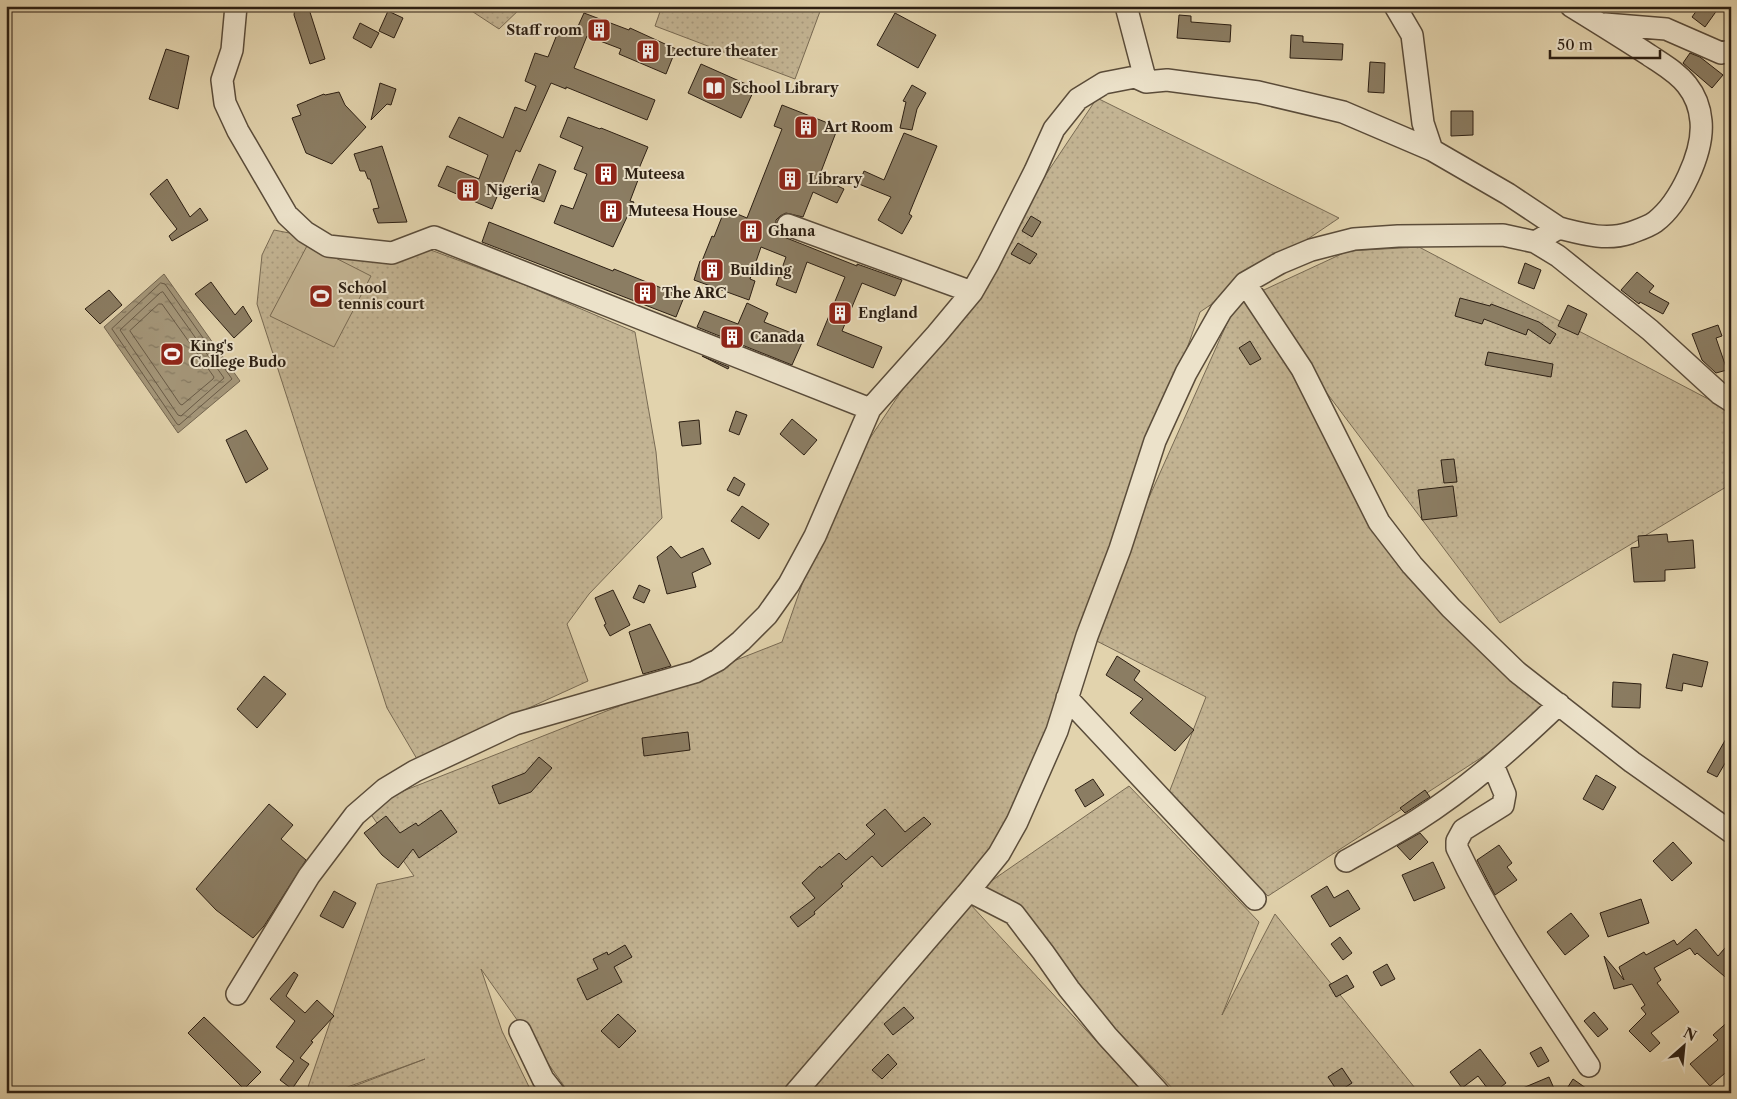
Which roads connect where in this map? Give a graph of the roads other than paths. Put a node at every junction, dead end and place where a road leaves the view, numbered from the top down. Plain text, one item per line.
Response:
1 (236, 6) edge
2 (1126, 6) edge
3 (1395, 6) edge
4 (1571, 6) edge
5 (1599, 23) junction
6 (1731, 51) edge
7 (1146, 82) junction
8 (1432, 150) junction
9 (788, 225) dead end
10 (1559, 228) junction
11 (1535, 242) junction
12 (1245, 283) junction
13 (972, 292) junction
14 (1731, 401) edge
15 (870, 409) junction
16 (1067, 698) junction
17 (1559, 704) junction
18 (1493, 765) junction
19 (1731, 832) edge
20 (1346, 861) dead end
21 (969, 891) junction
22 (1255, 899) dead end
23 (237, 994) dead end
24 (520, 1031) dead end
25 (1589, 1066) dead end
26 (554, 1093) edge
27 (796, 1093) edge
28 (1159, 1093) edge

1 - 15 street
2 - 7 street
3 - 8 street
4 - 5 street
5 - 6 street
5 - 10 street
7 - 8 street
7 - 13 street
8 - 10 street
9 - 13 street
10 - 11 street
11 - 12 street
11 - 14 street
12 - 16 street
12 - 17 street
13 - 15 street
15 - 23 street
16 - 21 street
16 - 22 street
17 - 18 street
17 - 19 street
18 - 20 street
18 - 25 street
21 - 27 street
21 - 28 street
24 - 26 street

